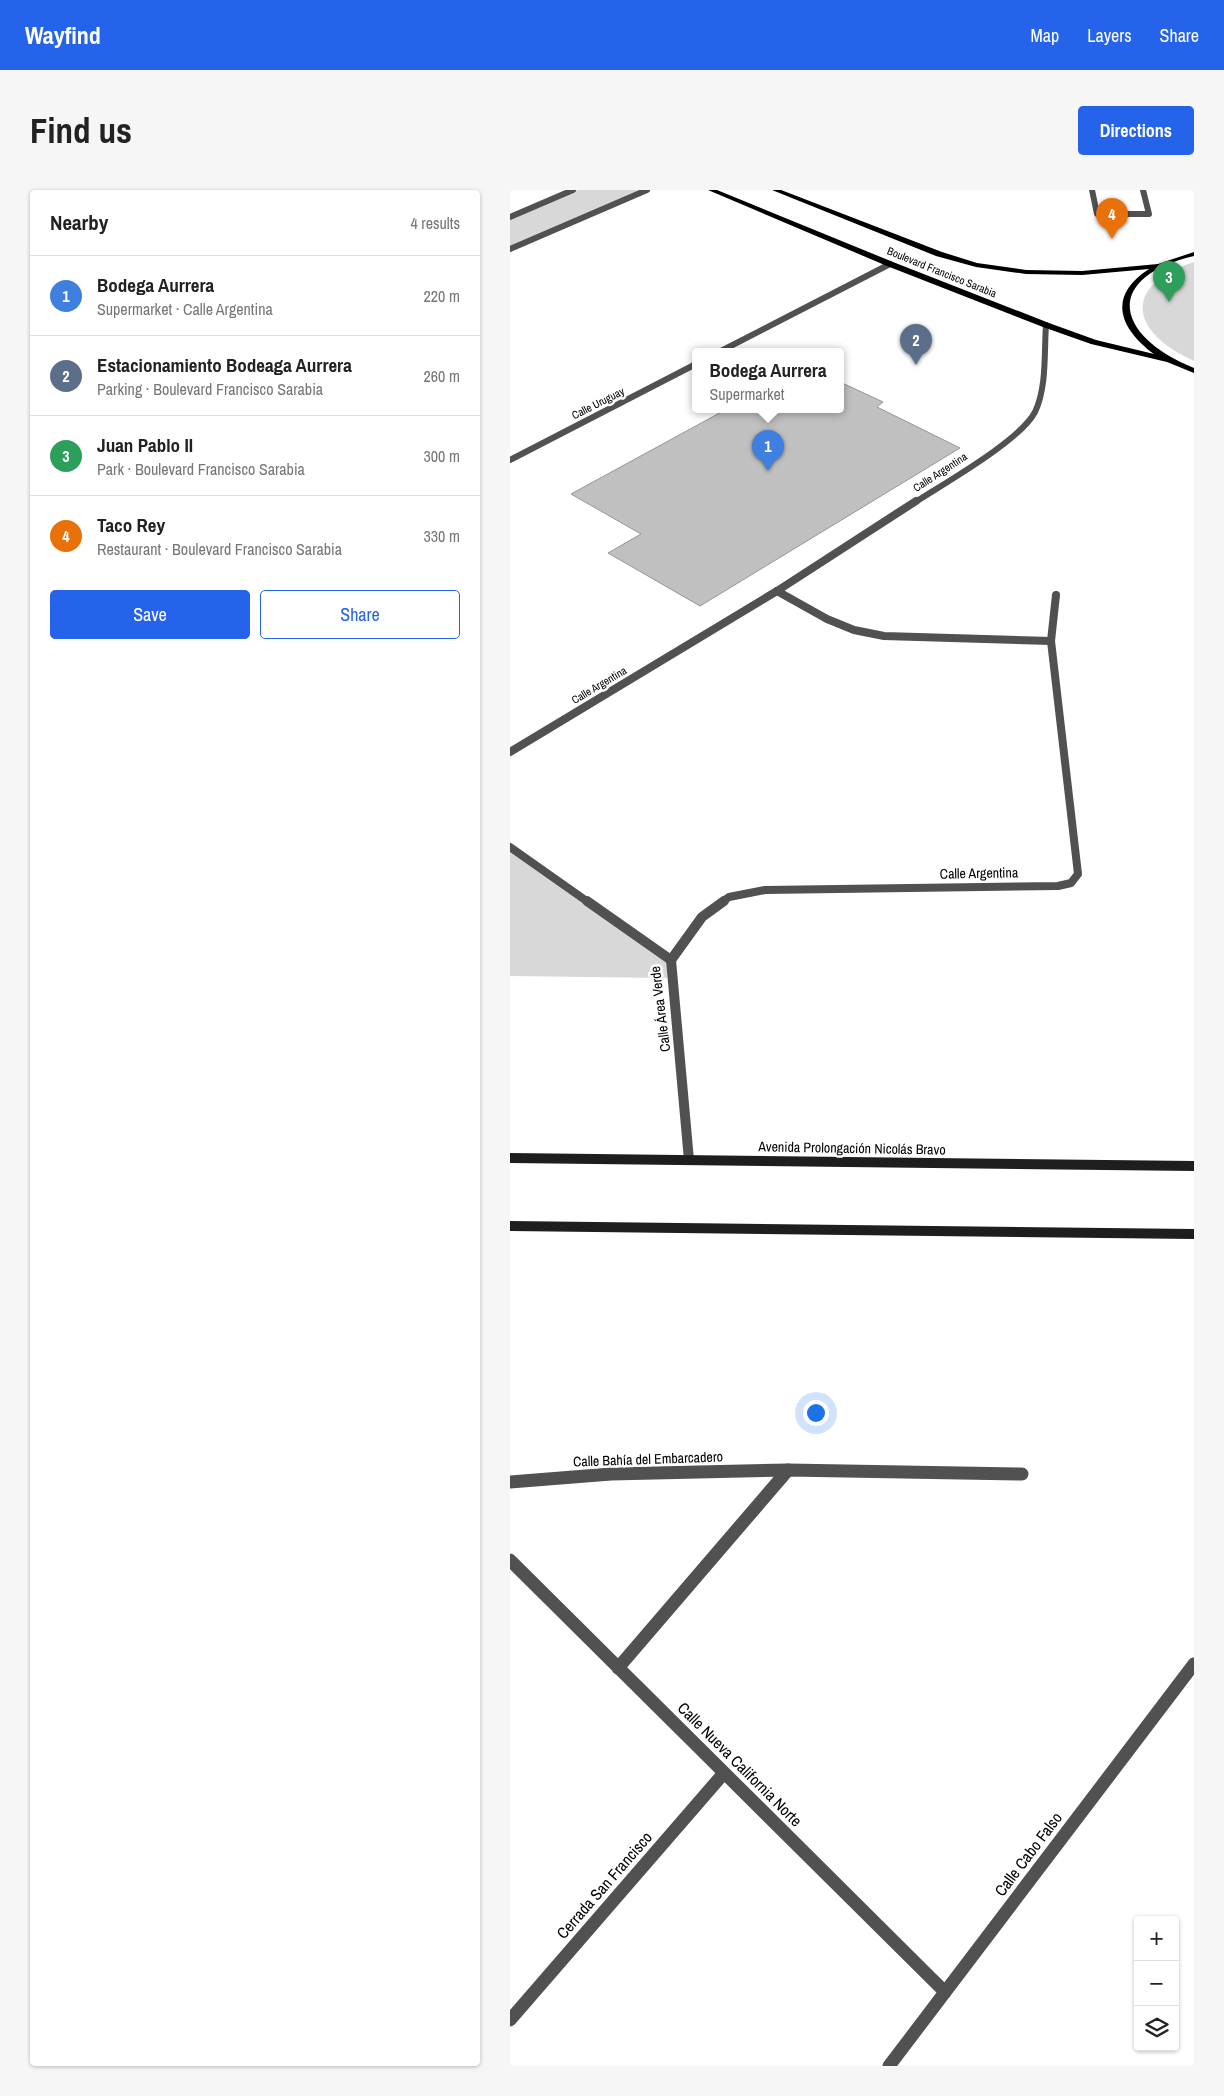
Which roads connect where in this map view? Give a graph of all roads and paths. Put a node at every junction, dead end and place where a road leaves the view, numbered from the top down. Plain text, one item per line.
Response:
1 (573, 190) edge
2 (647, 190) edge
3 (711, 190) edge
4 (775, 190) edge
5 (1092, 190) edge
6 (1143, 190) edge
7 (510, 217) edge
8 (1194, 245) edge
9 (510, 249) edge
10 (1194, 254) edge
11 (1186, 255) junction
12 (890, 264) junction
13 (1158, 266) junction
14 (1046, 325) junction
15 (727, 348) edge
16 (1170, 360) junction
17 (692, 366) edge
18 (1194, 371) edge
19 (510, 460) edge
20 (777, 590) junction
21 (1056, 595) dead end
22 (1051, 641) junction
23 (510, 752) edge
24 (510, 847) edge
25 (671, 960) junction
26 (510, 1158) edge
27 (689, 1160) junction
28 (1194, 1166) edge
29 (510, 1226) edge
30 (1194, 1234) edge
31 (788, 1470) junction
32 (1022, 1474) dead end
33 (510, 1482) edge
34 (510, 1560) edge
35 (1194, 1664) edge
36 (618, 1668) junction
37 (724, 1773) junction
38 (945, 1992) junction
39 (510, 2020) edge
40 (889, 2066) edge

1 - 7 street
2 - 9 street
3 - 12 main road, Boulevard Francisco Sarabia
4 - 13 main road, Boulevard Francisco Sarabia
5 - 6 street
8 - 11 main road
10 - 11 main road
11 - 13 main road
12 - 14 main road, Boulevard Francisco Sarabia
12 - 15 street
13 - 16 main road
14 - 16 main road, Boulevard Francisco Sarabia
14 - 20 street, Calle Argentina
16 - 18 main road
17 - 19 street, Calle Uruguay
20 - 22 street
20 - 23 street, Calle Argentina
21 - 22 street, Calle Argentina
22 - 25 street, Calle Argentina
24 - 25 street, Calle Área Verde
25 - 27 street, Calle Área Verde
26 - 27 main road, Avenida Prolongación Nicolás Bravo
27 - 28 main road, Avenida Prolongación Nicolás Bravo
29 - 30 main road
31 - 32 street, Calle Bahía del Embarcadero
31 - 33 street, Calle Bahía del Embarcadero
31 - 36 street
34 - 36 street, Calle Nueva California Norte
35 - 38 street, Calle Cabo Falso
36 - 37 street, Calle Nueva California Norte
37 - 38 street, Calle Nueva California Norte
37 - 39 street, Cerrada San Francisco
38 - 40 street, Calle Cabo Falso

